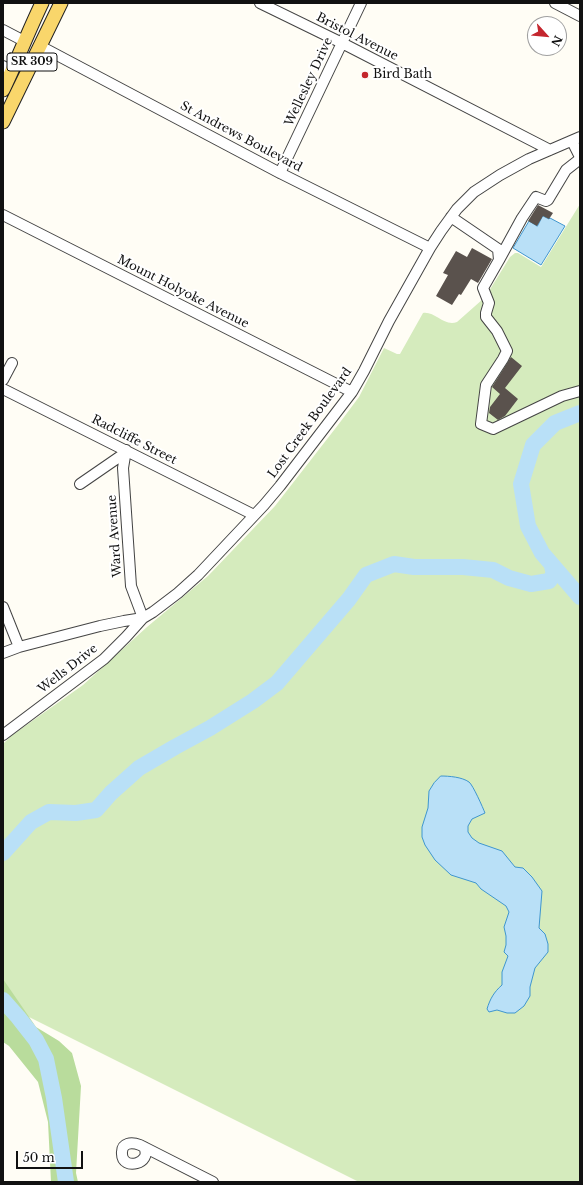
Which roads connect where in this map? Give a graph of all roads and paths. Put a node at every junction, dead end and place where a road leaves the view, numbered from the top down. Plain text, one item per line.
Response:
1 (42, 3) edge
2 (61, 3) edge
3 (260, 3) edge
4 (361, 3) edge
5 (555, 3) edge
6 (580, 16) edge
7 (3, 30) edge
8 (24, 41) junction
9 (342, 43) junction
10 (40, 46) junction
11 (8, 68) edge
12 (3, 90) edge
13 (3, 122) edge
14 (576, 139) edge
15 (550, 150) junction
16 (580, 158) edge
17 (280, 173) junction
18 (3, 215) edge
19 (451, 217) junction
20 (430, 248) junction
21 (499, 260) junction
22 (12, 363) dead end
23 (3, 380) edge
24 (3, 389) edge
25 (580, 391) edge
26 (352, 392) junction
27 (125, 452) junction
28 (80, 484) dead end
29 (254, 515) junction
30 (3, 607) edge
31 (142, 618) junction
32 (19, 647) junction
33 (3, 654) edge
34 (3, 735) edge
35 (144, 1147) dead end
36 (213, 1182) edge

1 - 8 main road, SR 309
2 - 10 main road, SR 309
3 - 9 street, Bristol Avenue
4 - 9 street, Wellesley Drive
5 - 6 street
7 - 8 street
8 - 11 main road, SR 309
9 - 15 street, Bristol Avenue
9 - 17 street, Wellesley Drive
10 - 13 main road, SR 309
10 - 17 street, St Andrews Boulevard
11 - 12 main road, SR 309
14 - 15 street, Lost Creek Boulevard
14 - 16 street
15 - 19 street, Lost Creek Boulevard
16 - 21 street
17 - 20 street, St Andrews Boulevard
18 - 26 street, Mount Holyoke Avenue
19 - 20 street, Lost Creek Boulevard
19 - 21 street
20 - 26 street, Lost Creek Boulevard
21 - 25 street
22 - 23 street
24 - 27 street, Radcliffe Street
26 - 29 street, Lost Creek Boulevard
27 - 28 street
27 - 29 street, Radcliffe Street
27 - 31 street, Ward Avenue
29 - 31 street, Lost Creek Boulevard
30 - 32 street
31 - 32 street, Lost Creek Boulevard
31 - 34 street, Wells Drive
32 - 33 street, Lost Creek Boulevard
35 - 36 street

